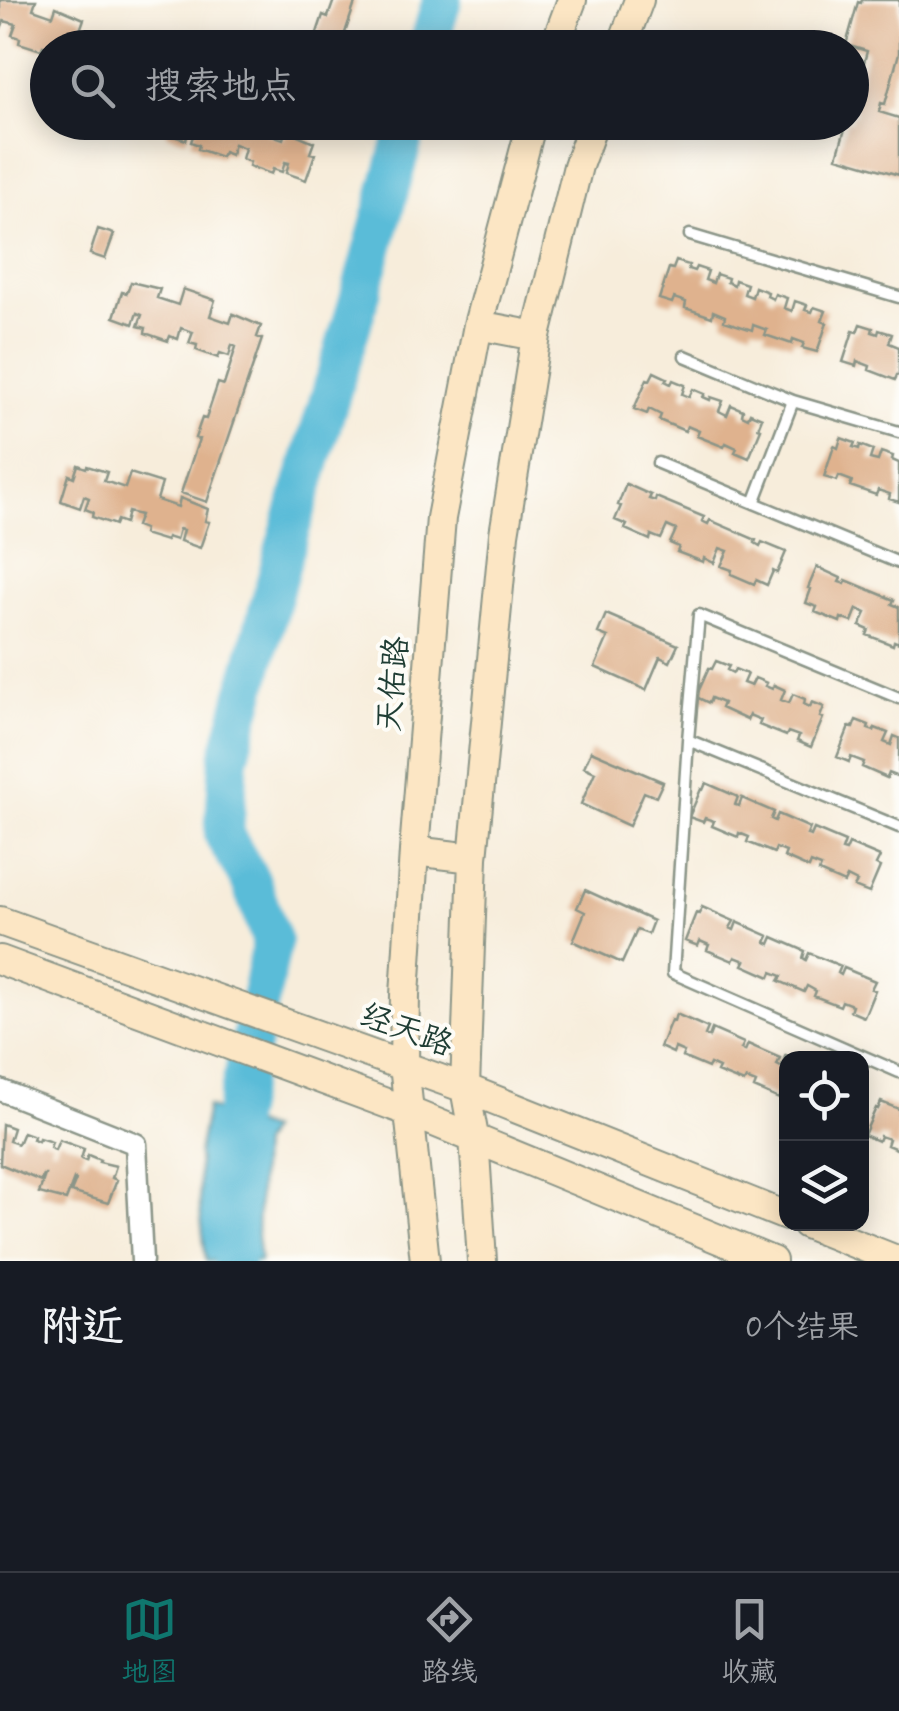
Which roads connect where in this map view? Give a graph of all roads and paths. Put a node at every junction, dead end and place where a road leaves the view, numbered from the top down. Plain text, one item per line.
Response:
1 (572, 0) edge
2 (639, 0) edge
3 (561, 30) edge
4 (628, 30) edge
5 (527, 140) edge
6 (587, 140) edge
7 (690, 235) dead end
8 (899, 297) edge
9 (478, 325) junction
10 (536, 336) junction
11 (685, 356) dead end
12 (794, 401) junction
13 (899, 432) edge
14 (658, 463) dead end
15 (754, 503) junction
16 (899, 563) edge
17 (899, 698) edge
18 (688, 740) junction
19 (899, 827) edge
20 (414, 851) junction
21 (474, 858) junction
22 (0, 921) edge
23 (0, 960) edge
24 (404, 1065) junction
25 (899, 1072) edge
26 (466, 1088) junction
27 (0, 1090) edge
28 (410, 1112) junction
29 (474, 1138) junction
30 (779, 1213) edge
31 (824, 1231) edge
32 (142, 1261) edge
33 (425, 1261) edge
34 (482, 1261) edge
35 (772, 1261) edge
36 (899, 1261) edge

1 - 3 main road
2 - 4 main road
5 - 9 main road, 天佑路
6 - 10 main road
7 - 8 lane
9 - 10 main road
9 - 20 main road, 天佑路
10 - 21 main road
11 - 12 lane
12 - 13 lane
12 - 15 lane
14 - 15 lane
15 - 16 lane
17 - 18 lane
18 - 19 lane
18 - 25 lane
20 - 21 main road
20 - 24 main road, 天佑路
21 - 26 main road
22 - 24 main road, 经天路
23 - 28 main road
24 - 26 main road, 经天路
24 - 28 main road, 天佑路
26 - 29 main road
26 - 30 main road, 经天路
27 - 32 street
28 - 29 main road
28 - 33 main road, 天佑路
29 - 34 main road
29 - 35 main road
31 - 36 main road

